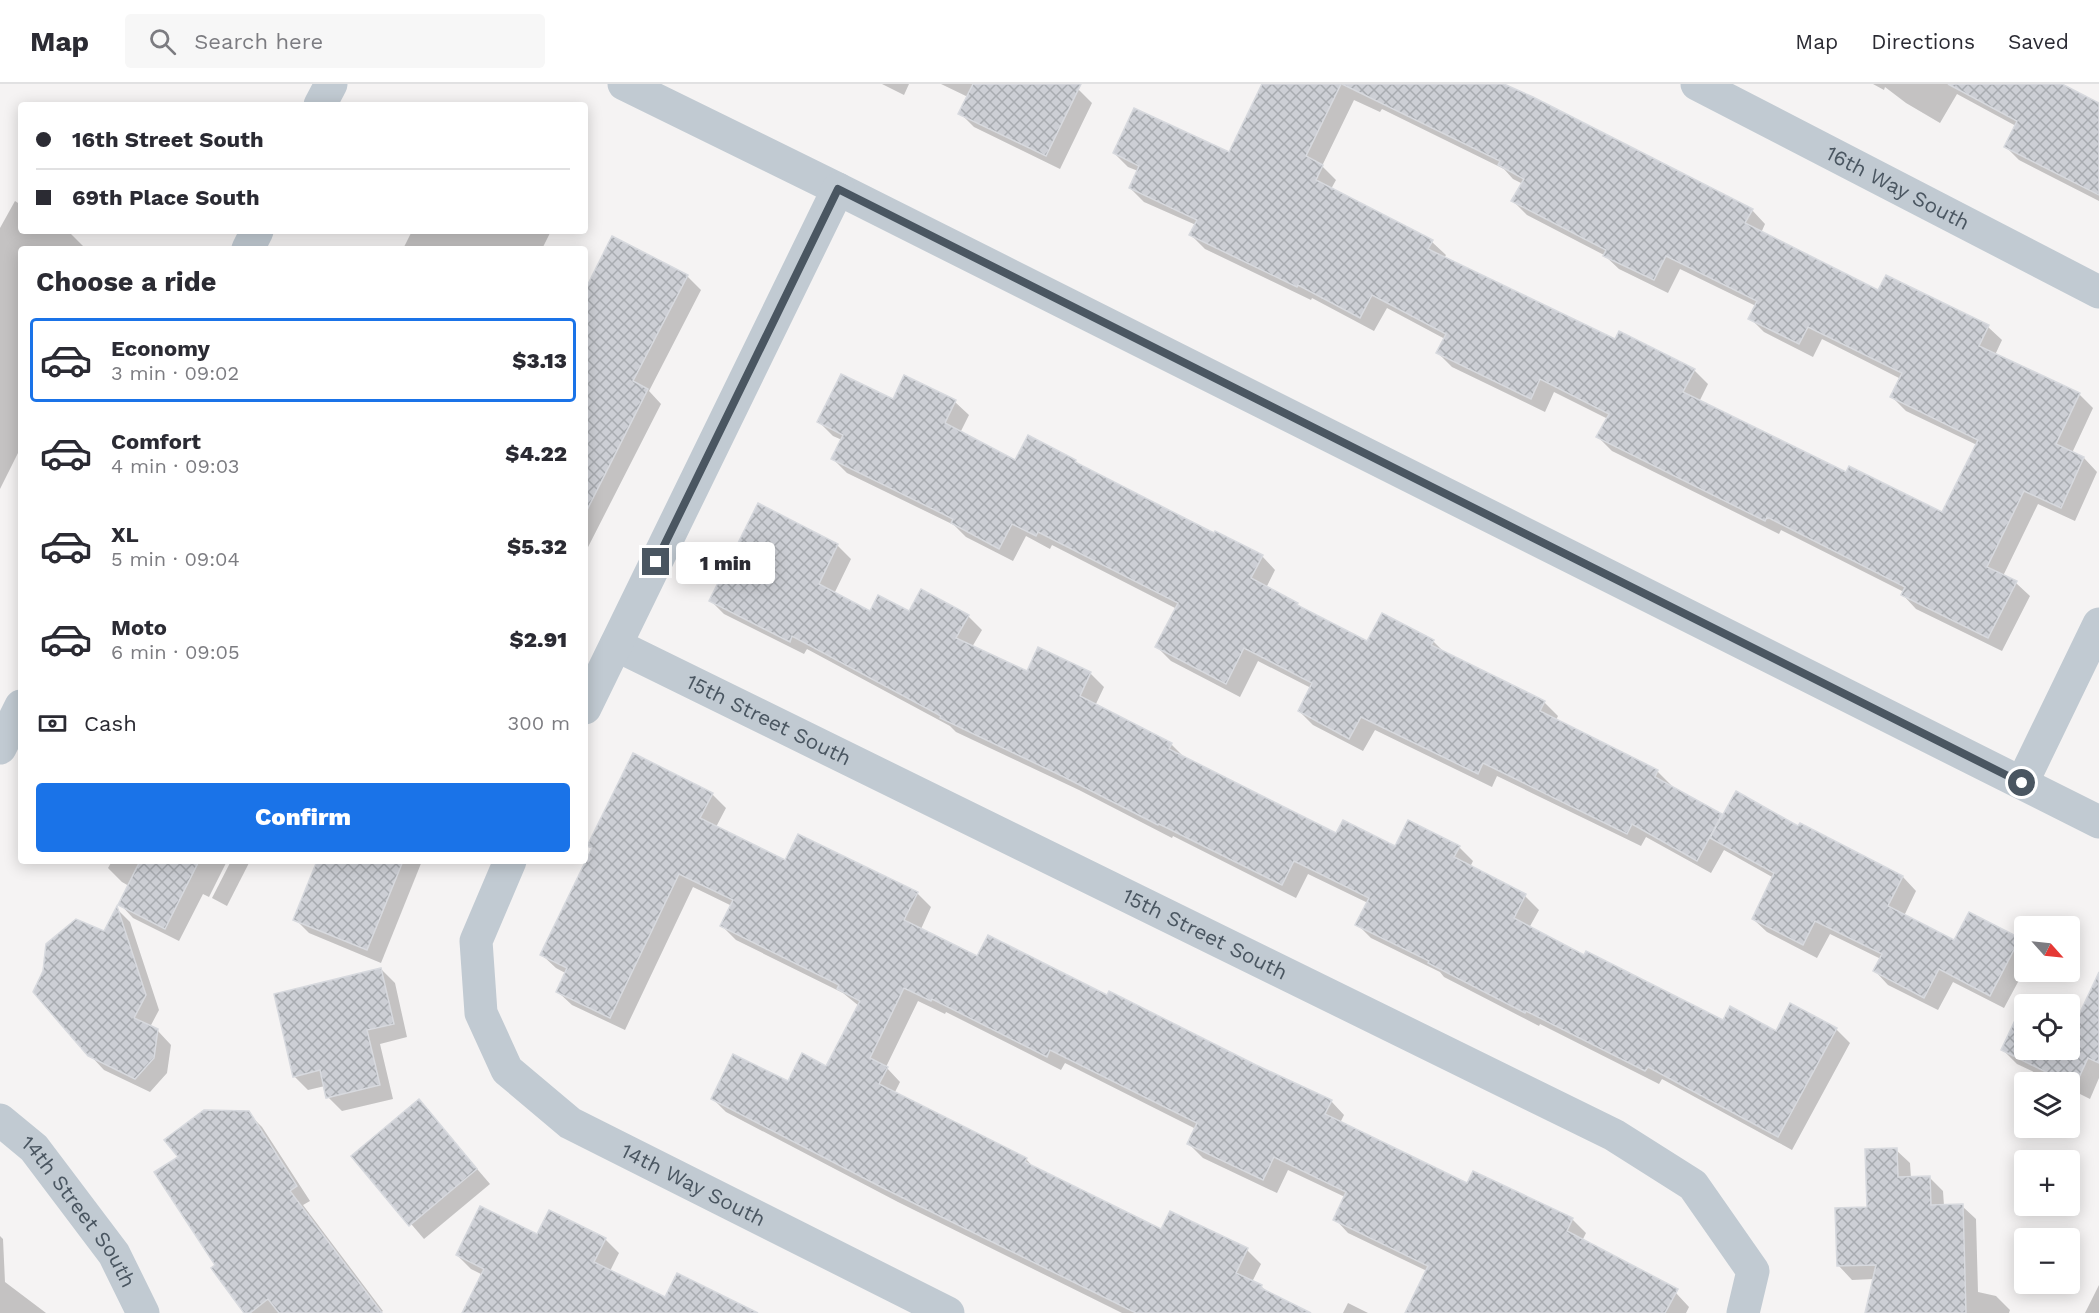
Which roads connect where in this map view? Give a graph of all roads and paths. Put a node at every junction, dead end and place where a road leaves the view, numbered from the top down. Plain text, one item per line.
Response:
1 (331, 84) edge
2 (624, 84) edge
3 (1697, 84) edge
4 (322, 102) edge
5 (838, 189) junction
6 (2099, 292) edge
7 (2099, 624) edge
8 (616, 645) junction
9 (588, 702) edge
10 (18, 712) edge
11 (0, 748) edge
12 (2022, 783) junction
13 (2099, 822) edge
14 (509, 864) edge
15 (0, 1120) edge
16 (142, 1313) edge
17 (948, 1313) edge
18 (1743, 1313) edge

1 - 4 street
2 - 5 street
3 - 6 street, 16th Way South
5 - 8 street
5 - 12 street
7 - 12 street
8 - 9 street
8 - 18 street, 15th Street South
10 - 11 street
12 - 13 street
14 - 17 street, 14th Way South
15 - 16 street, 14th Street South

